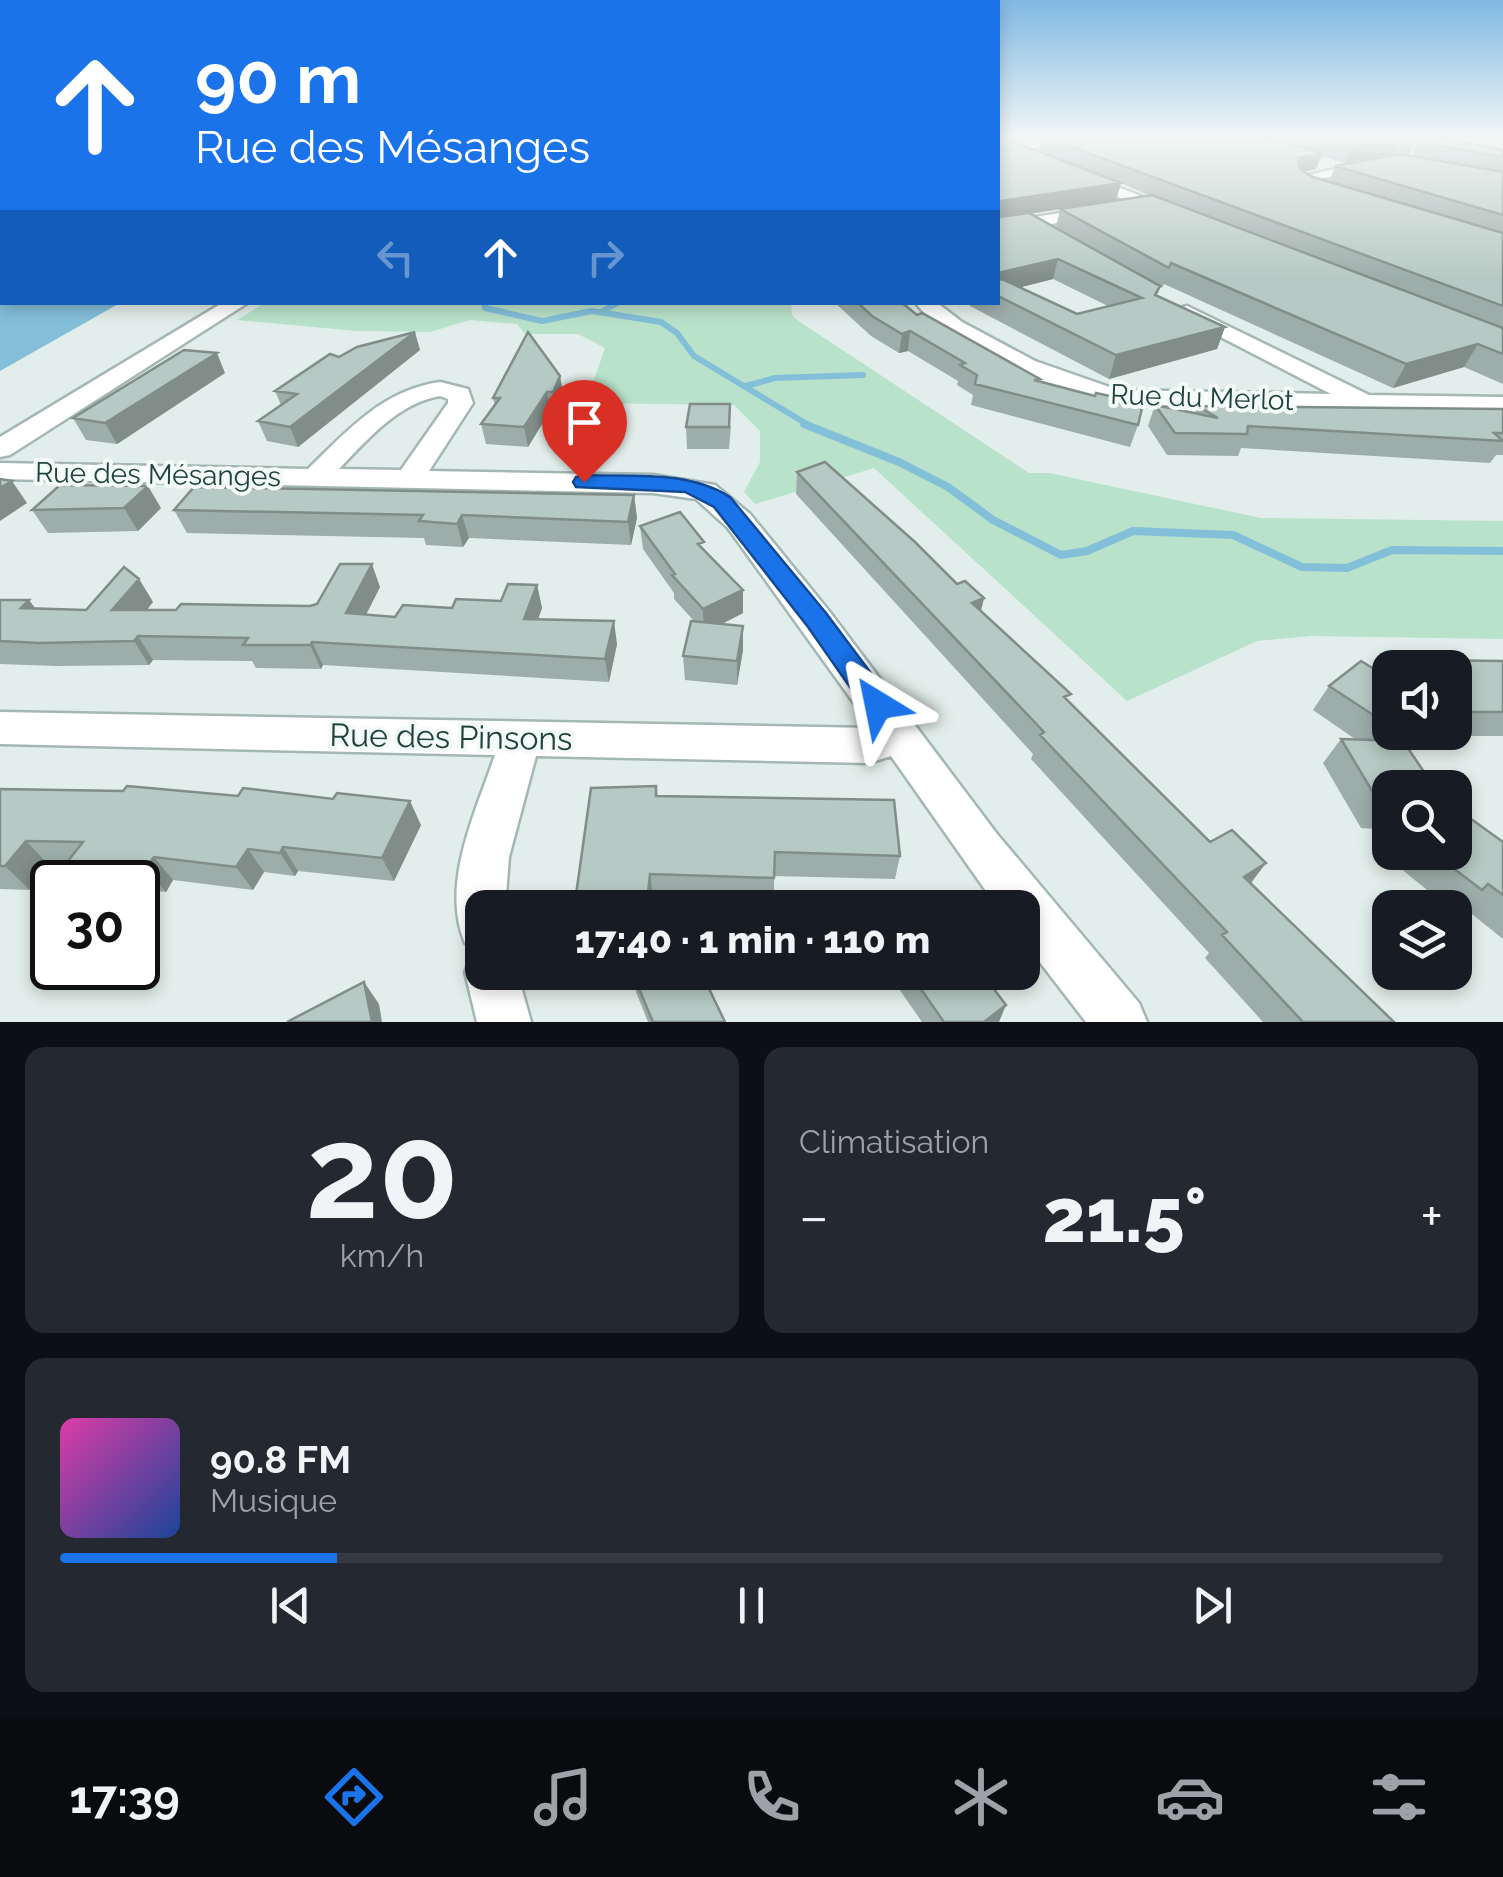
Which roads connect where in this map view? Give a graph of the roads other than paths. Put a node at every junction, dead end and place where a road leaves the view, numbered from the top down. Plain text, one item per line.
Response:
1 (1097, 184) edge
2 (1309, 184) edge
3 (1350, 200) edge
4 (1148, 204) junction
5 (1182, 218) edge
6 (1029, 223) junction
7 (1000, 228) edge
8 (1061, 241) edge
9 (1168, 303) edge
10 (234, 305) edge
11 (928, 305) edge
12 (1368, 403) junction
13 (1503, 405) edge
14 (0, 449) edge
15 (0, 471) edge
16 (316, 476) junction
17 (410, 478) junction
18 (0, 728) edge
19 (900, 736) junction
20 (521, 739) junction
21 (483, 890) edge
22 (496, 990) edge
23 (504, 1022) edge
24 (1120, 1022) edge

1 - 4 street
2 - 3 street
4 - 5 street
4 - 6 street
6 - 7 street
6 - 8 street
9 - 12 street
10 - 14 street
11 - 12 street, Rue du Merlot
12 - 13 street, Rue du Merlot
15 - 16 street, Rue des Mésanges
16 - 17 street, Rue des Mésanges
16 - 17 street, Rue des Mésanges
17 - 19 street, Rue des Mésanges
18 - 20 street, Rue des Pinsons
19 - 20 street, Rue des Pinsons
19 - 24 street, Rue des Mésanges
20 - 21 street
22 - 23 street

